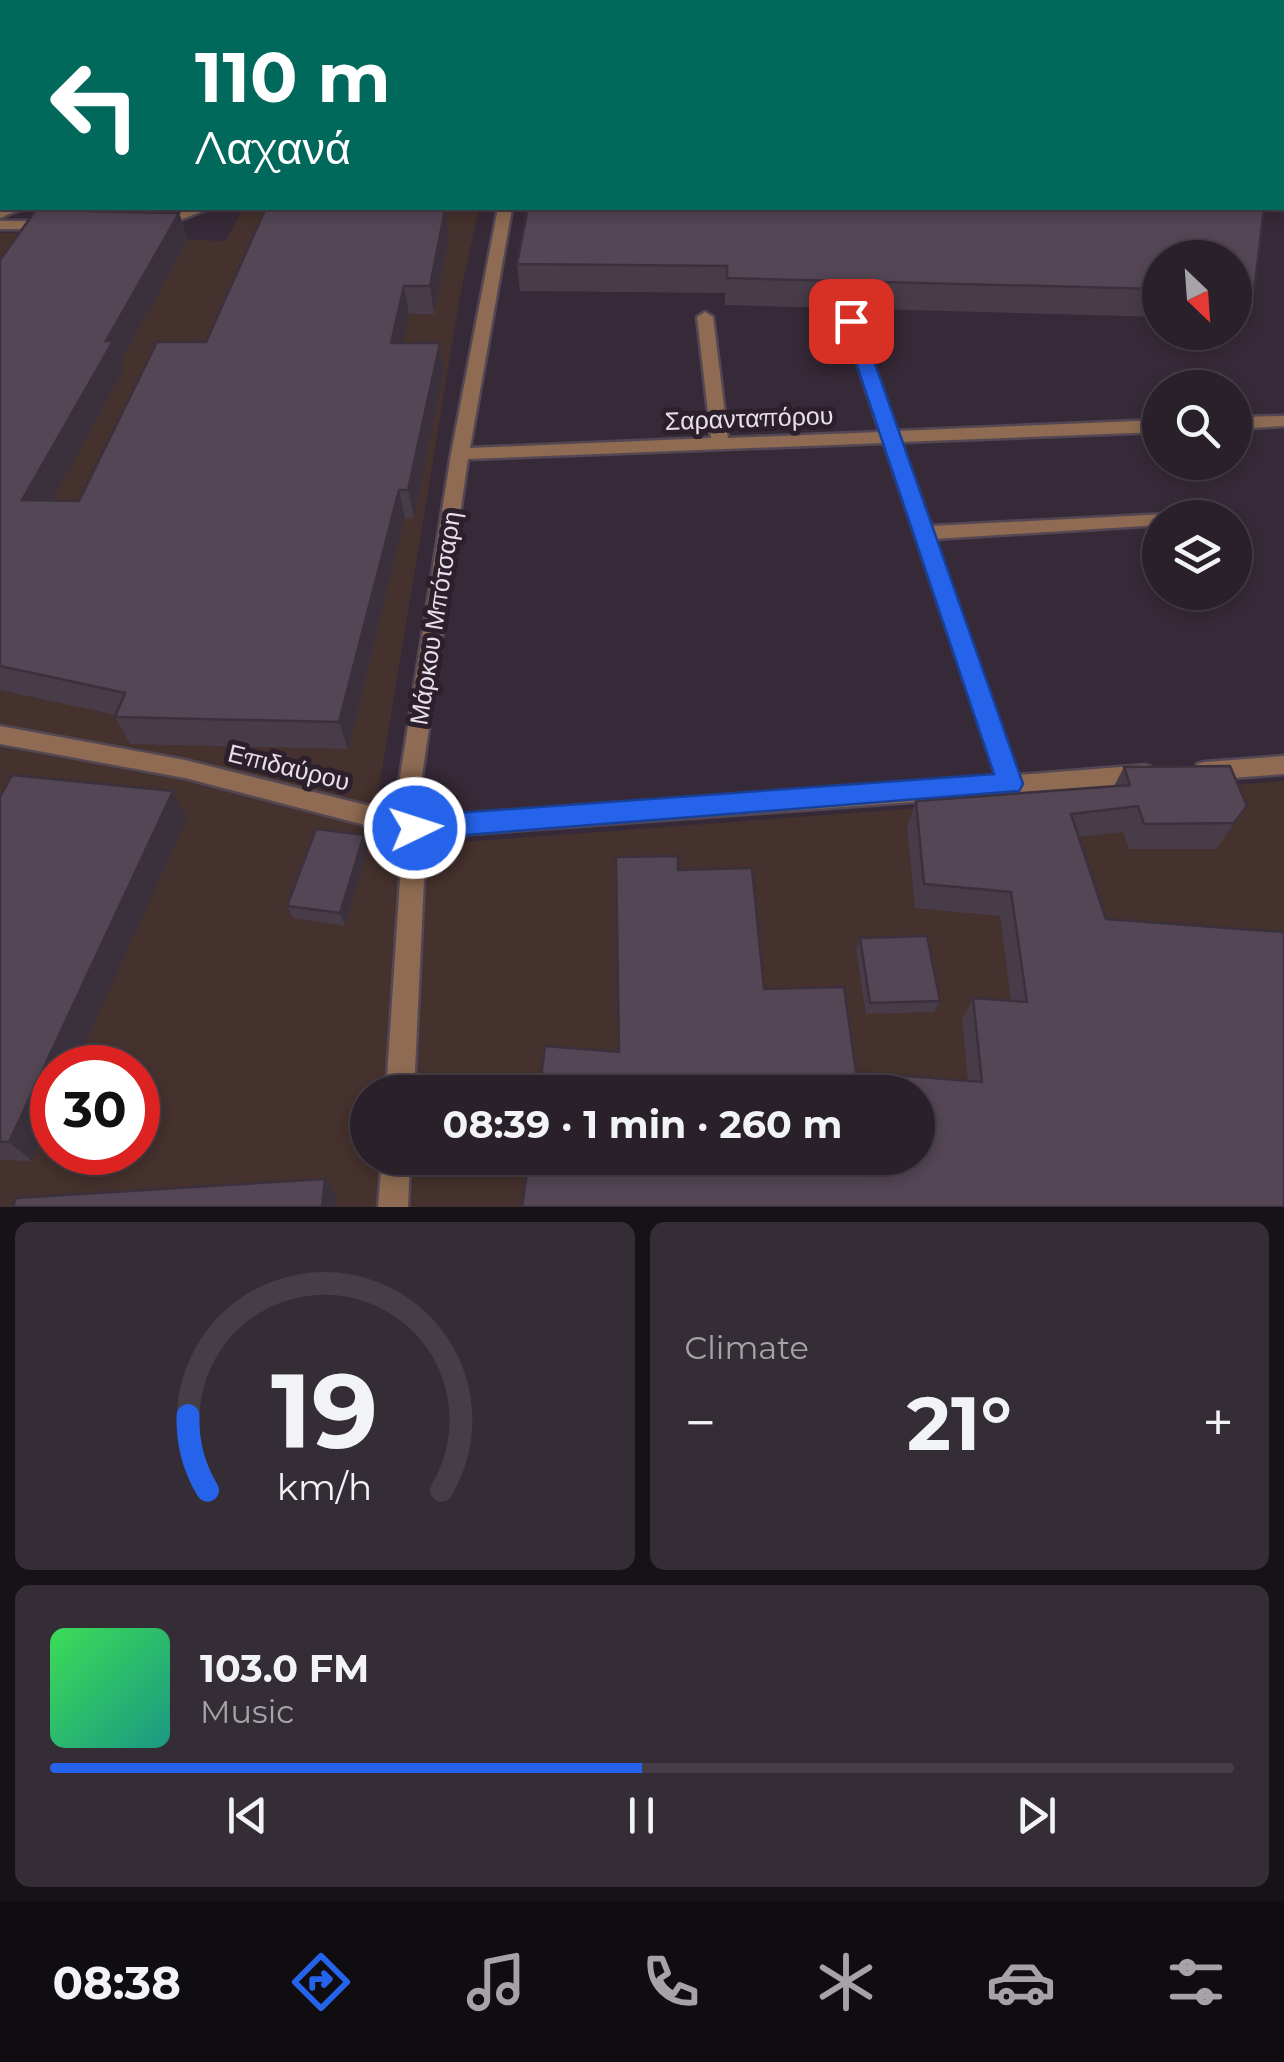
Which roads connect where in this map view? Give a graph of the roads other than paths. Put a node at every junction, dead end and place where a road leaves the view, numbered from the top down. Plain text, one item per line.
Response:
1 (198, 210) edge
2 (505, 210) edge
3 (0, 225) edge
4 (72, 225) edge
5 (144, 225) edge
6 (704, 318) dead end
7 (851, 321) dead end
8 (1284, 421) edge
9 (1252, 422) edge
10 (1142, 427) edge
11 (891, 438) junction
12 (720, 444) junction
13 (460, 454) junction
14 (1142, 521) edge
15 (924, 533) junction
16 (0, 735) edge
17 (1284, 766) edge
18 (1010, 784) junction
19 (415, 828) junction
20 (401, 1075) edge
21 (395, 1175) edge
22 (393, 1207) edge

1 - 5 street
2 - 13 street, Μάρκου Μπότσαρη
3 - 4 street
6 - 12 street
7 - 11 street
8 - 9 street
10 - 11 street, Σαρανταπόρου
11 - 12 street, Σαρανταπόρου
11 - 15 street
12 - 13 street, Σαρανταπόρου
13 - 19 street, Μάρκου Μπότσαρη
14 - 15 street
15 - 18 street
16 - 19 street, Επιδαύρου
17 - 18 street, Επιδαύρου
18 - 19 street, Επιδαύρου
19 - 20 street, Μάρκου Μπότσαρη
21 - 22 street

